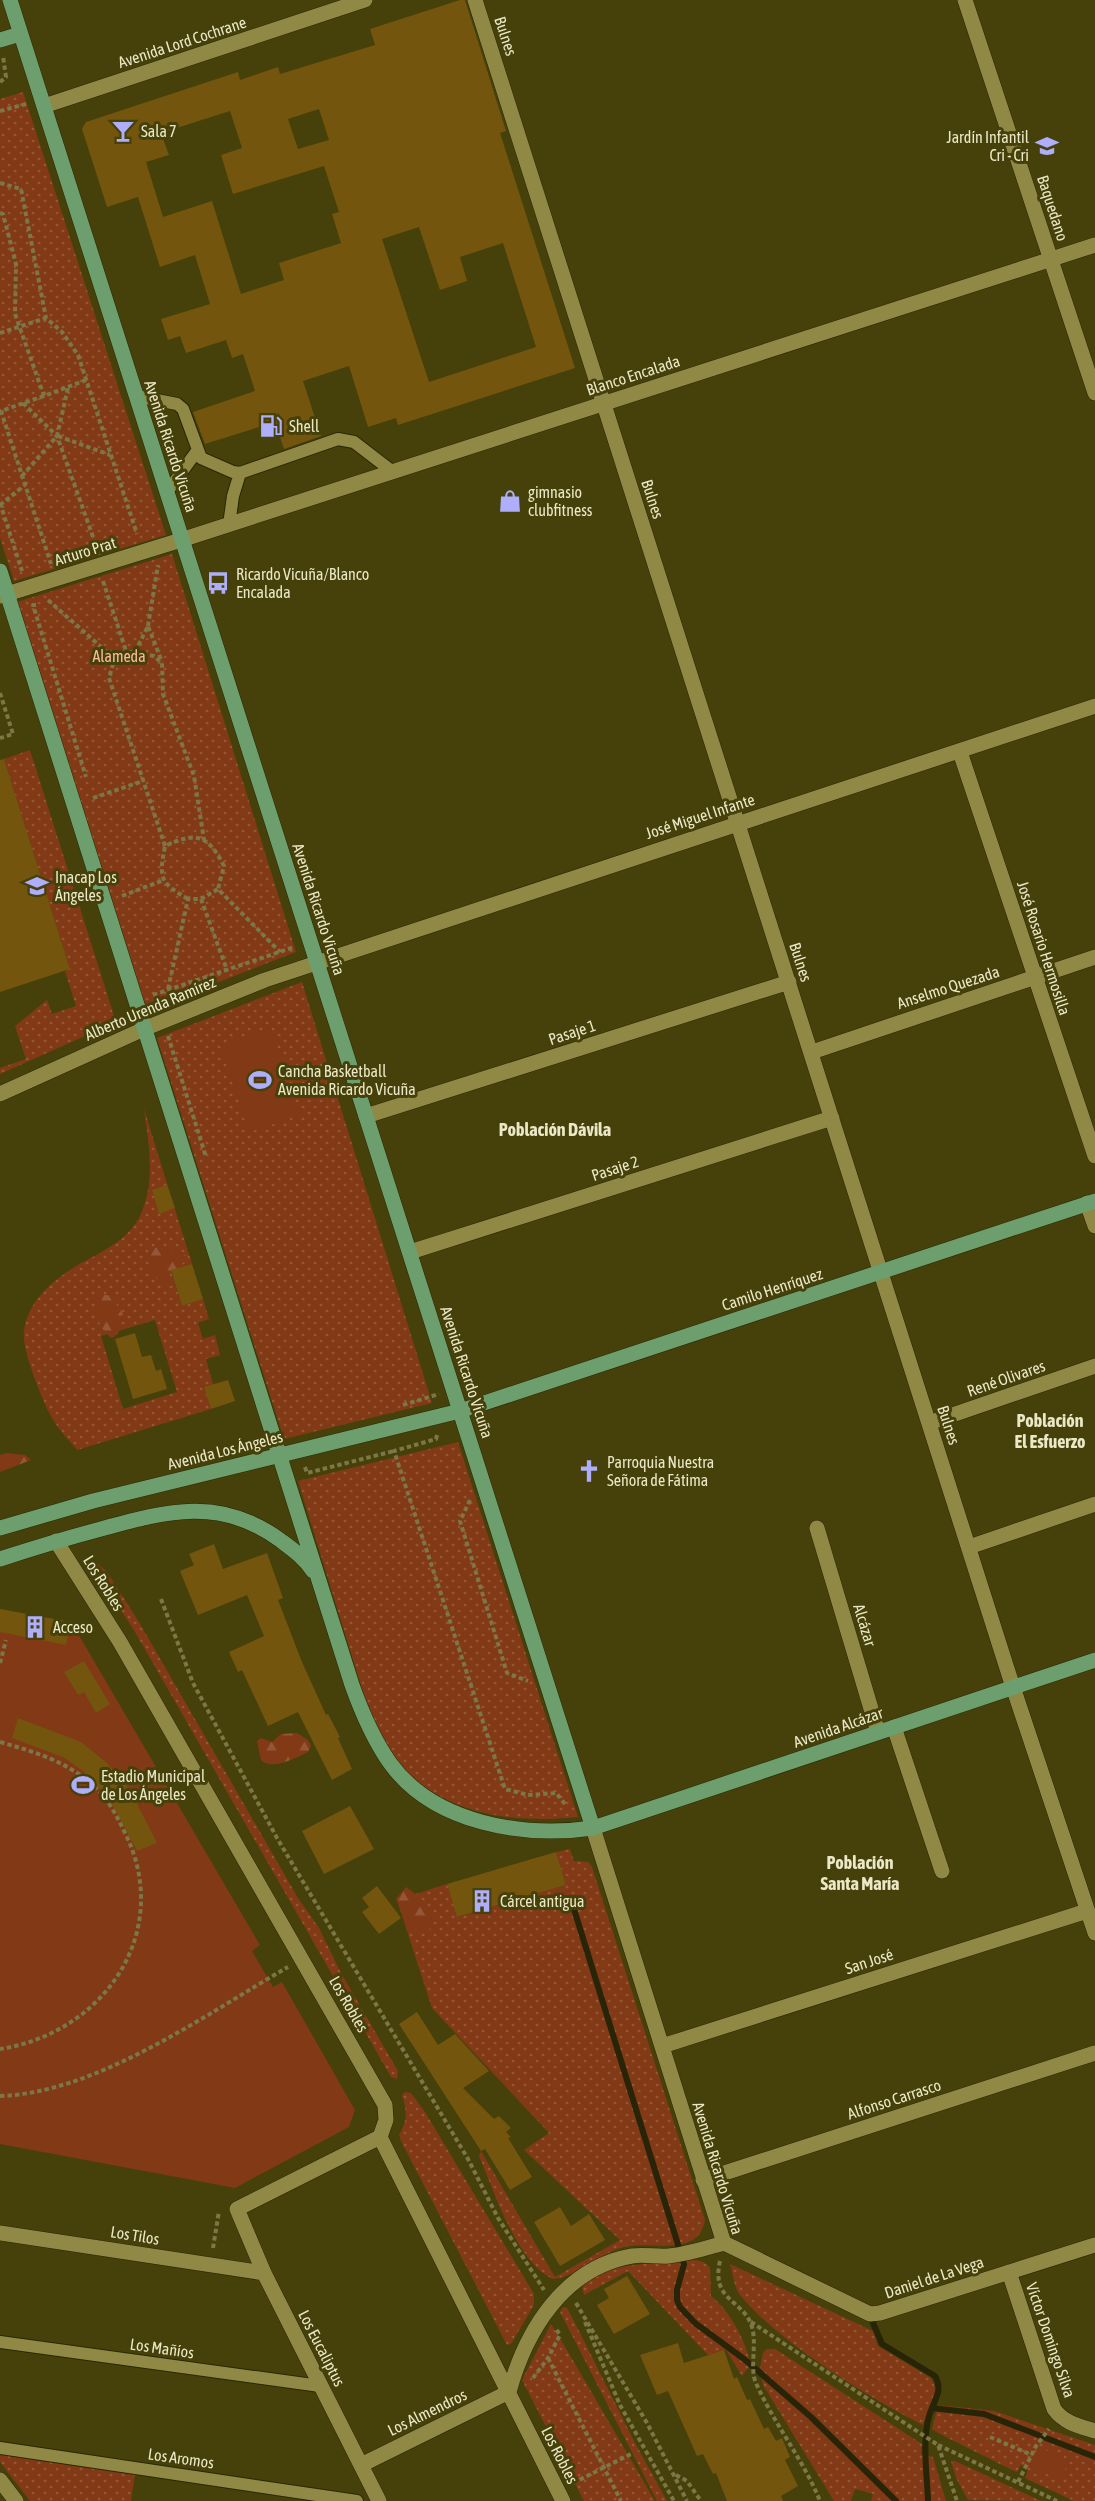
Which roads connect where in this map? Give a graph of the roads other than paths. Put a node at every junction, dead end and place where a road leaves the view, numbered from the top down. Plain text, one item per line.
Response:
1 (10, 0) edge
2 (365, 0) edge
3 (475, 0) edge
4 (965, 0) edge
5 (20, 34) junction
6 (1, 40) edge
7 (37, 105) junction
8 (1095, 245) edge
9 (1051, 260) junction
10 (1095, 393) edge
11 (136, 396) junction
12 (604, 404) junction
13 (197, 451) junction
14 (393, 472) junction
15 (240, 473) junction
16 (167, 492) junction
17 (229, 525) junction
18 (181, 540) junction
19 (0, 572) edge
20 (4, 595) edge
21 (1095, 706) edge
22 (960, 752) junction
23 (738, 823) junction
24 (1095, 957) edge
25 (317, 962) junction
26 (1035, 977) junction
27 (789, 982) junction
28 (146, 1028) junction
29 (812, 1052) junction
30 (0, 1094) edge
31 (366, 1116) junction
32 (832, 1118) junction
33 (1095, 1156) edge
34 (1091, 1202) edge
35 (1095, 1226) edge
36 (410, 1252) junction
37 (881, 1272) junction
38 (1095, 1366) edge
39 (460, 1411) junction
40 (929, 1423) junction
41 (281, 1454) junction
42 (1095, 1504) edge
43 (0, 1528) edge
44 (818, 1528) dead end
45 (56, 1542) junction
46 (969, 1547) junction
47 (0, 1558) edge
48 (317, 1577) junction
49 (1095, 1660) edge
50 (1014, 1687) junction
51 (894, 1727) junction
52 (878, 1732) junction
53 (593, 1828) junction
54 (942, 1871) dead end
55 (1087, 1911) junction
56 (1095, 1933) edge
57 (662, 2046) junction
58 (1095, 2053) edge
59 (380, 2137) junction
60 (704, 2180) junction
61 (0, 2233) edge
62 (724, 2243) junction
63 (1095, 2245) edge
64 (1008, 2272) junction
65 (264, 2273) junction
66 (0, 2342) edge
67 (320, 2386) junction
68 (509, 2392) junction
69 (1095, 2431) edge
70 (0, 2448) edge
71 (361, 2465) junction
72 (0, 2480) edge
73 (560, 2496) edge
74 (16, 2501) edge
75 (357, 2501) edge
76 (379, 2501) edge

1 - 5 main road, Avenida Ricardo Vicuña
2 - 7 street, Avenida Lord Cochrane
3 - 12 street, Bulnes
4 - 9 street, Baquedano
5 - 6 main road
5 - 7 main road, Avenida Ricardo Vicuña
7 - 11 main road, Avenida Ricardo Vicuña
8 - 9 street, Blanco Encalada
9 - 10 street, Baquedano
9 - 12 street, Blanco Encalada
11 - 13 lane
11 - 16 main road, Avenida Ricardo Vicuña
12 - 14 street, Blanco Encalada
12 - 23 street, Bulnes
13 - 15 lane
13 - 16 lane
14 - 15 lane
14 - 17 street, Blanco Encalada
15 - 17 lane
16 - 18 main road, Avenida Ricardo Vicuña
17 - 18 street, Blanco Encalada
18 - 20 street, Arturo Prat
18 - 25 main road, Avenida Ricardo Vicuña
19 - 20 main road
20 - 28 main road
21 - 22 street, José Miguel Infante
22 - 23 street, José Miguel Infante
22 - 26 street, José Rosario Hermosilla
23 - 25 street, José Miguel Infante
23 - 27 street, Bulnes
24 - 26 street, Anselmo Quezada
25 - 28 street, Alberto Urenda Ramírez
25 - 31 main road, Avenida Ricardo Vicuña
26 - 29 street, Anselmo Quezada
26 - 33 street, José Rosario Hermosilla
27 - 29 street, Bulnes
27 - 31 street, Pasaje 1
28 - 30 street, Alberto Urenda Ramírez
28 - 41 main road
29 - 32 street, Bulnes
31 - 36 main road, Avenida Ricardo Vicuña
32 - 36 street, Pasaje 2
32 - 37 street, Bulnes
34 - 35 street
34 - 37 main road, Camilo Henríquez
36 - 39 main road, Avenida Ricardo Vicuña
37 - 39 main road, Camilo Henríquez
37 - 40 street, Bulnes
38 - 40 street, René Olivares
39 - 41 main road, Avenida Los Ángeles
39 - 53 main road, Avenida Ricardo Vicuña
40 - 46 street, Bulnes
41 - 43 main road, Avenida Los Ángeles
41 - 48 main road
42 - 46 street
44 - 52 street, Alcázar
45 - 47 main road
45 - 48 main road
45 - 59 street, Los Robles
46 - 50 street, Bulnes
48 - 53 main road
49 - 50 main road, Avenida Alcázar
50 - 51 main road, Avenida Alcázar
50 - 55 street, Bulnes
51 - 52 main road, Avenida Alcázar
51 - 54 street
52 - 53 main road, Avenida Alcázar
53 - 57 street, Avenida Ricardo Vicuña
55 - 56 street, Bulnes
55 - 57 street, San José
57 - 60 street, Avenida Ricardo Vicuña
58 - 60 street, Alfonso Carrasco
59 - 65 street, Los Eucaliptus
59 - 68 street, Los Robles
60 - 62 street, Avenida Ricardo Vicuña
61 - 65 street, Los Tilos
62 - 64 street, Daniel de La Vega
62 - 68 street
63 - 64 street, Daniel de La Vega
64 - 69 street, Víctor Domingo Silva
65 - 67 street, Los Eucaliptus
66 - 67 lane, Los Mañíos
67 - 71 street, Los Eucaliptus
68 - 71 street, Los Almendros
68 - 73 street, Los Robles
70 - 75 lane, Los Aromos
71 - 76 street, Los Eucaliptus
72 - 74 street

